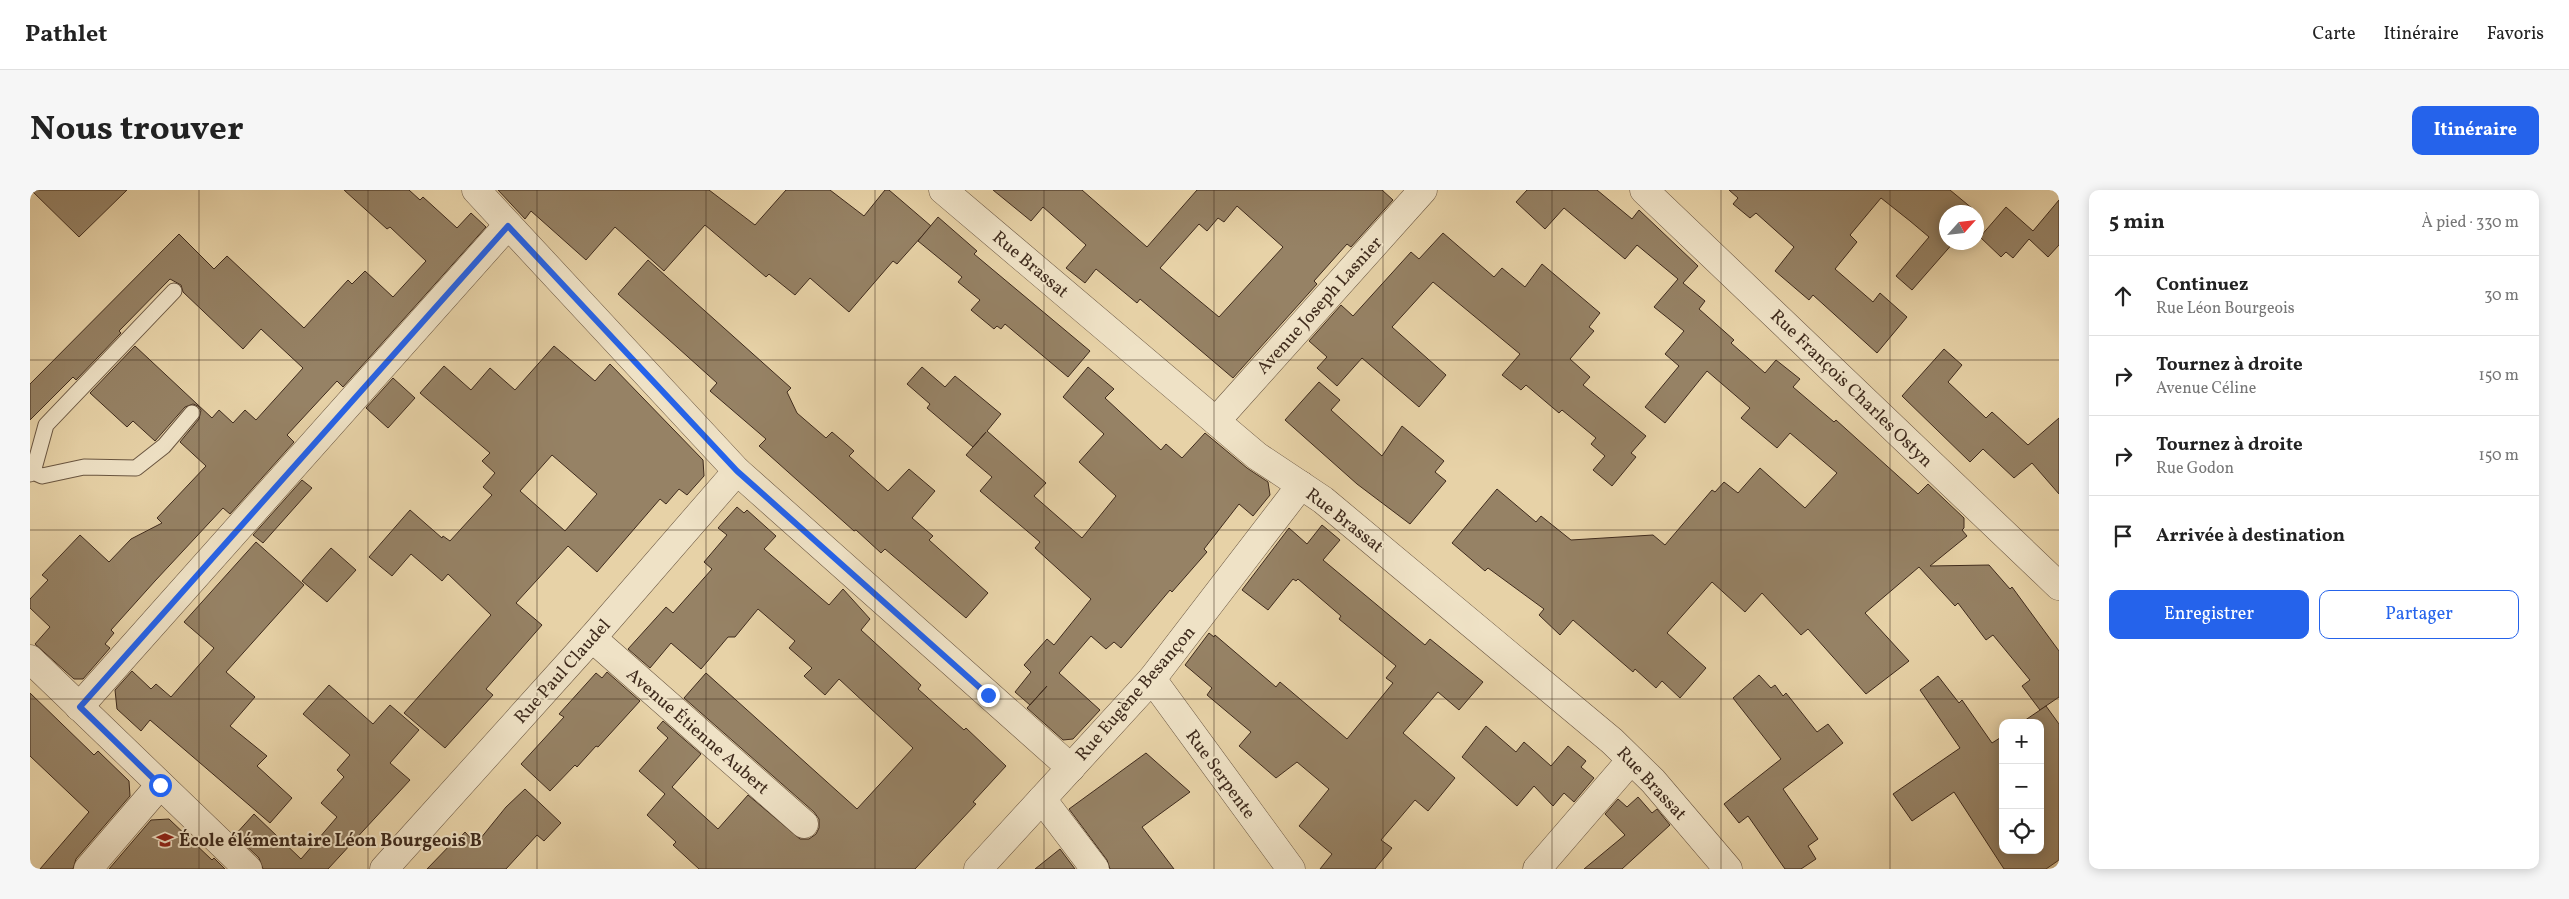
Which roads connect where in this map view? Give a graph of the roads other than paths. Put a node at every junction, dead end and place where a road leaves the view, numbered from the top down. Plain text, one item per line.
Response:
1 (476, 190) edge
2 (943, 190) edge
3 (1423, 190) edge
4 (1644, 190) edge
5 (508, 226) junction
6 (174, 291) dead end
7 (192, 413) dead end
8 (1216, 421) junction
9 (737, 471) junction
10 (32, 473) edge
11 (1301, 485) junction
12 (2059, 586) edge
13 (592, 638) junction
14 (30, 659) edge
15 (1152, 679) junction
16 (80, 707) junction
17 (1631, 760) junction
18 (1070, 768) junction
19 (160, 785) junction
20 (1042, 799) junction
21 (804, 824) dead end
22 (88, 869) edge
23 (248, 869) edge
24 (384, 869) edge
25 (978, 869) edge
26 (1096, 869) edge
27 (1291, 869) edge
28 (1537, 869) edge
29 (1728, 869) edge

1 - 5 street
2 - 8 street, Rue Brassat
3 - 8 street, Avenue Joseph Lasnier
4 - 12 street, Rue François Charles Ostyn
5 - 9 street
5 - 16 street
6 - 10 lane
7 - 10 lane
8 - 11 street, Rue Brassat
9 - 13 street, Rue Paul Claudel
9 - 18 street
11 - 15 street, Rue Eugène Besançon
11 - 17 street, Rue Brassat
13 - 21 street, Avenue Étienne Aubert
13 - 24 street, Rue Paul Claudel
14 - 16 street
15 - 18 street, Rue Eugène Besançon
15 - 27 street, Rue Serpente
16 - 19 street
17 - 28 street
17 - 29 street, Rue Brassat
18 - 20 street, Rue Eugène Besançon
19 - 22 street
19 - 23 street
20 - 25 street, Rue Eugène Besançon
20 - 26 street

